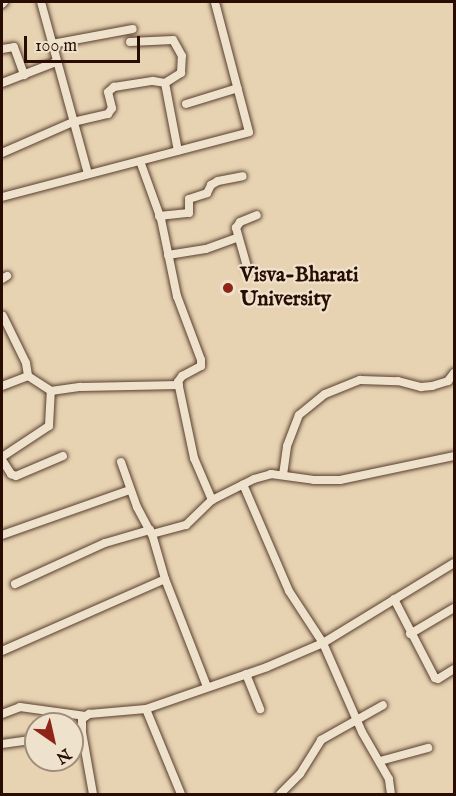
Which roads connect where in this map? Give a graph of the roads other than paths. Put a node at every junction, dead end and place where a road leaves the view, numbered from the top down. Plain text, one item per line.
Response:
1 (41, 2) edge
2 (215, 2) edge
3 (133, 29) dead end
4 (130, 42) dead end
5 (52, 44) junction
6 (2, 49) edge
7 (56, 62) junction
8 (24, 75) junction
9 (2, 82) edge
10 (165, 83) junction
11 (238, 88) junction
12 (186, 104) dead end
13 (73, 122) junction
14 (178, 151) junction
15 (2, 153) edge
16 (140, 161) junction
17 (88, 174) junction
18 (243, 176) dead end
19 (2, 197) edge
20 (257, 215) dead end
21 (159, 216) junction
22 (237, 238) junction
23 (168, 255) junction
24 (248, 270) dead end
25 (3, 316) dead end
26 (454, 373) edge
27 (28, 376) junction
28 (179, 385) junction
29 (2, 386) edge
30 (51, 391) junction
31 (63, 456) dead end
32 (454, 456) edge
33 (2, 459) edge
34 (121, 462) dead end
35 (283, 475) junction
36 (243, 484) junction
37 (130, 490) junction
38 (212, 500) junction
39 (151, 532) junction
40 (2, 535) edge
41 (454, 563) edge
42 (165, 579) junction
43 (15, 584) dead end
44 (394, 599) junction
45 (454, 608) edge
46 (410, 634) junction
47 (323, 643) junction
48 (2, 651) edge
49 (454, 669) edge
50 (246, 674) junction
51 (207, 687) junction
52 (383, 705) dead end
53 (146, 709) junction
54 (260, 709) dead end
55 (2, 714) edge
56 (85, 716) junction
57 (356, 720) junction
58 (84, 721) edge
59 (24, 741) edge
60 (84, 743) edge
61 (2, 744) edge
62 (428, 748) dead end
63 (380, 761) junction
64 (93, 795) edge
65 (181, 795) edge
66 (280, 795) edge
67 (391, 795) edge

1 - 5 street
2 - 11 street
3 - 5 street
4 - 10 street
5 - 7 street
6 - 8 street
7 - 8 street
7 - 13 street
8 - 9 street
10 - 13 street
10 - 14 street
11 - 12 street
11 - 14 street
13 - 15 street
13 - 17 street
14 - 16 street
16 - 17 street
16 - 21 street
17 - 19 street
18 - 21 street
20 - 22 street
21 - 23 street
22 - 23 street
22 - 24 street
23 - 28 street
25 - 27 street
26 - 35 street
27 - 29 street
27 - 30 street
28 - 30 street
28 - 38 street
30 - 33 street
31 - 33 street
32 - 35 street
34 - 37 street
35 - 36 street
36 - 38 street
36 - 47 street
37 - 39 street
37 - 40 street
38 - 39 street
39 - 42 street
39 - 43 street
41 - 44 street
42 - 48 street
42 - 51 street
44 - 46 street
44 - 47 street
45 - 46 street
46 - 49 street
47 - 50 street
47 - 57 street
50 - 51 street
50 - 54 street
51 - 53 street
52 - 57 street
53 - 56 street
53 - 65 street
55 - 56 street
56 - 58 street
57 - 63 street
57 - 66 street
59 - 61 street
60 - 64 street
62 - 63 street
63 - 67 street

